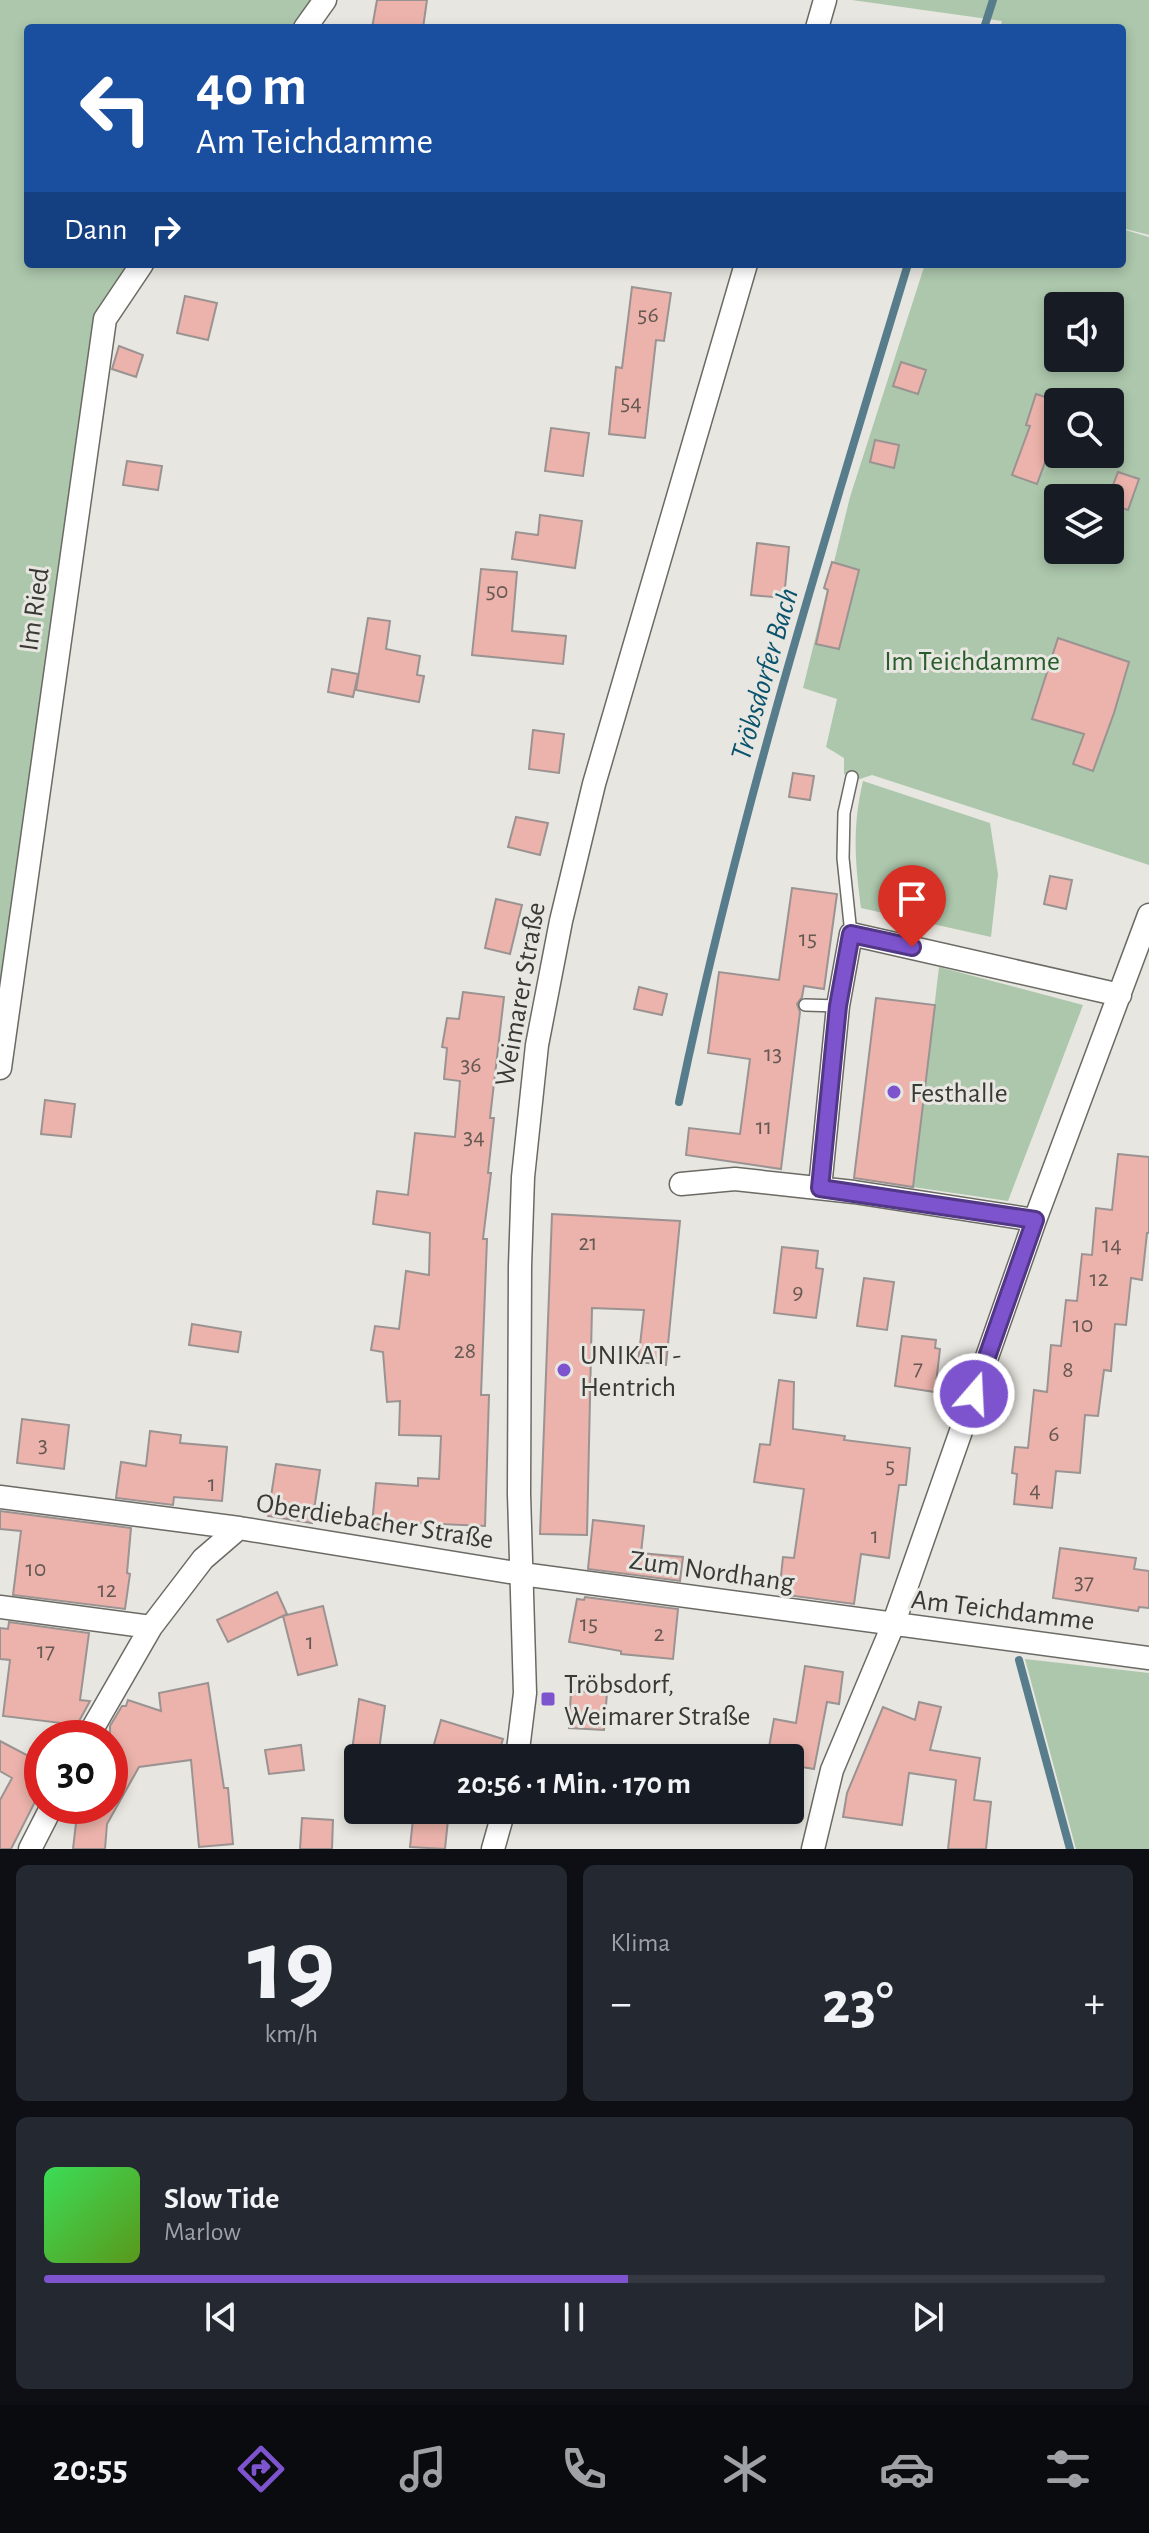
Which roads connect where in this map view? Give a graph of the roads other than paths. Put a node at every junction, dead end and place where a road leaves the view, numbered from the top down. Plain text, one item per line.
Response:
1 (325, 0) edge
2 (825, 0) edge
3 (308, 24) edge
4 (818, 24) edge
5 (139, 268) edge
6 (745, 268) edge
7 (852, 777) dead end
8 (1149, 915) edge
9 (851, 934) junction
10 (1140, 960) edge
11 (1120, 995) junction
12 (805, 1005) dead end
13 (838, 1006) junction
14 (0, 1068) edge
15 (681, 1184) dead end
16 (820, 1188) junction
17 (1035, 1220) junction
18 (0, 1497) edge
19 (239, 1528) junction
20 (522, 1574) junction
21 (0, 1607) edge
22 (893, 1625) junction
23 (151, 1627) junction
24 (1149, 1658) edge
25 (97, 1720) edge
26 (519, 1744) edge
27 (43, 1824) edge
28 (500, 1824) edge
29 (30, 1849) edge
30 (493, 1849) edge
31 (813, 1849) edge

1 - 3 street
2 - 4 street
5 - 14 street, Im Ried
6 - 20 street, Weimarer Straße
7 - 9 lane
8 - 10 street, Am Teichdamme
9 - 11 street
9 - 13 street
10 - 11 street, Am Teichdamme
11 - 17 street, Am Teichdamme
12 - 13 lane
13 - 16 street
15 - 16 street
16 - 17 street
17 - 22 street, Am Teichdamme
18 - 19 street
19 - 20 street, Oberdiebacher Straße
19 - 23 street, Oberdiebacher Straße
20 - 22 street, Zum Nordhang
20 - 26 street, Weimarer Straße
21 - 23 street
22 - 24 street, Am Teichdamme
22 - 31 street
23 - 25 street, Oberdiebacher Straße
27 - 29 street
28 - 30 street

